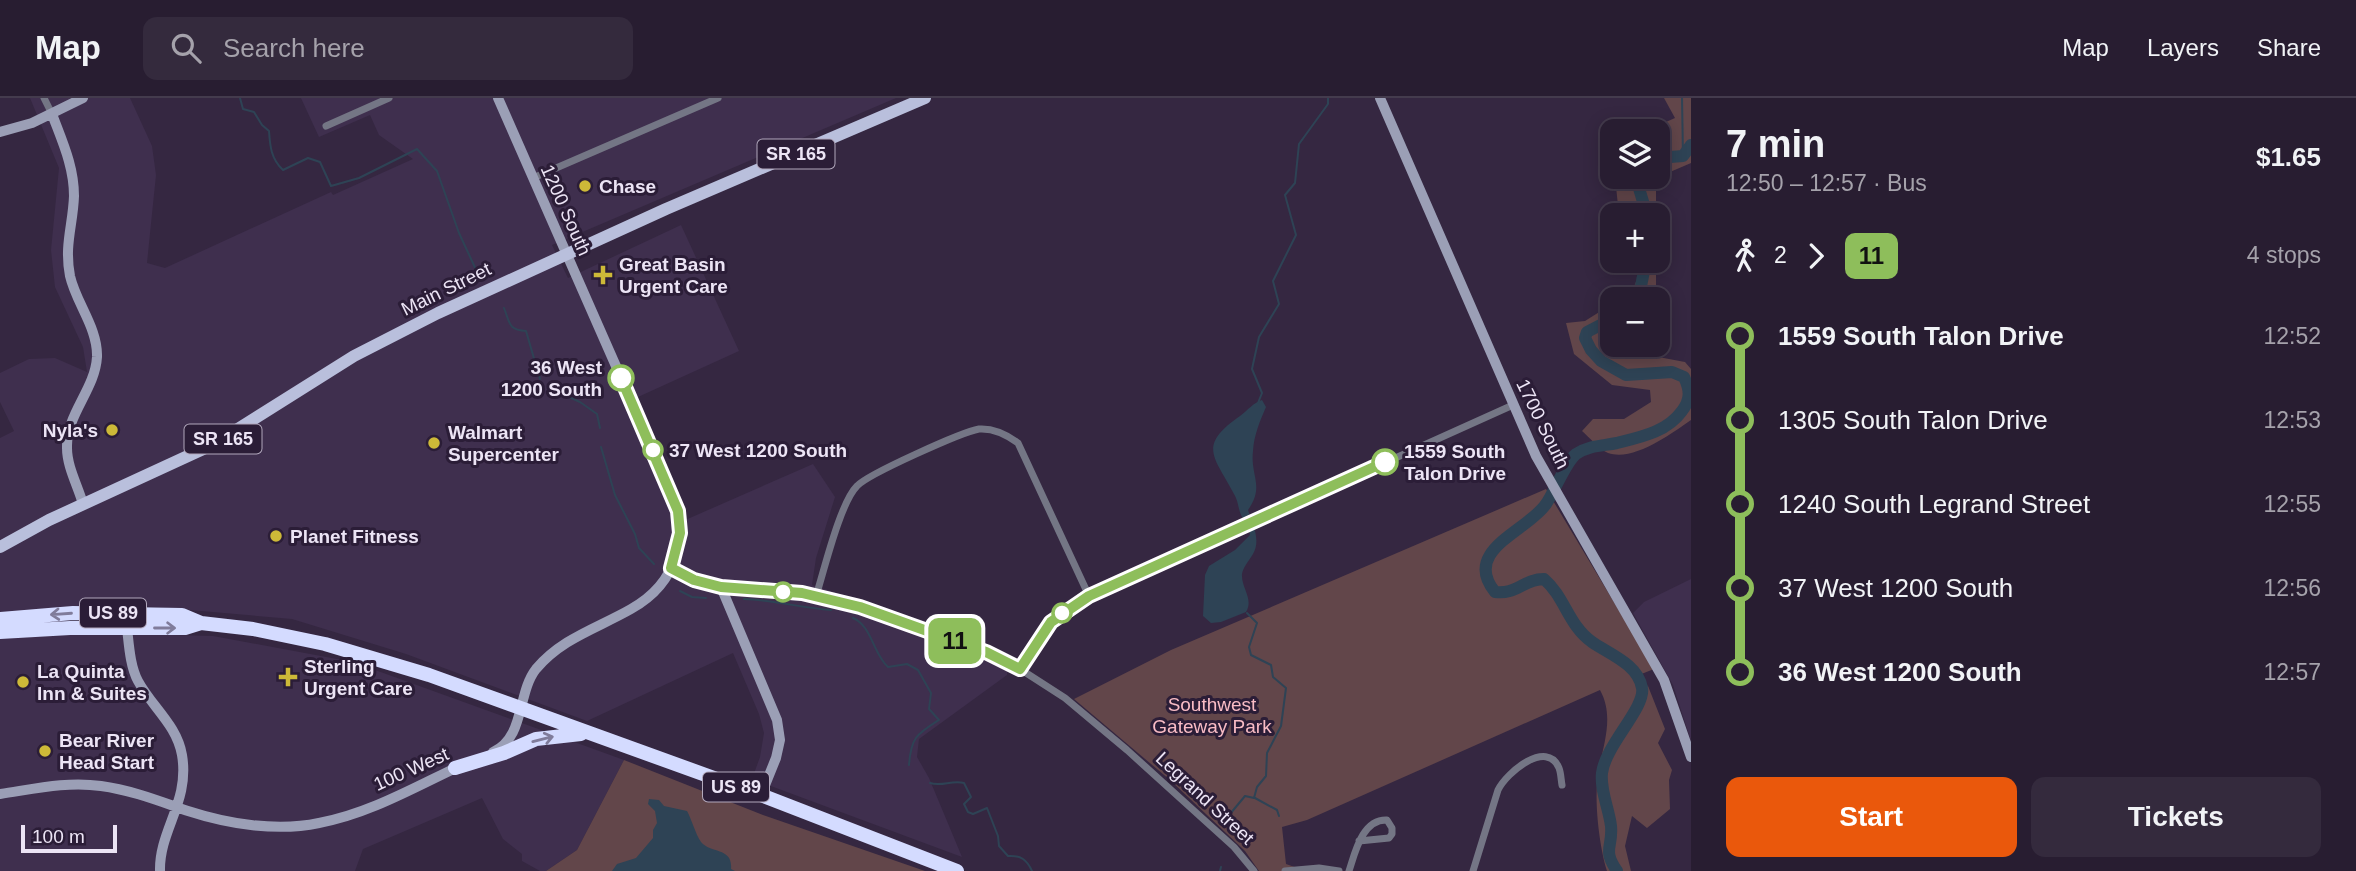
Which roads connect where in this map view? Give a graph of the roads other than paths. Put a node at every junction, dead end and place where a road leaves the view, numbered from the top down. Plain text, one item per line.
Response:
1 (44, 98) edge
2 (83, 98) edge
3 (389, 98) edge
4 (498, 98) edge
5 (718, 98) edge
6 (925, 98) edge
7 (1380, 98) edge
8 (52, 114) junction
9 (326, 126) dead end
10 (0, 132) edge
11 (533, 178) junction
12 (566, 254) junction
13 (1513, 405) junction
14 (670, 489) joint
15 (83, 505) junction
16 (0, 547) edge
17 (671, 568) junction
18 (721, 587) junction
19 (816, 596) junction
20 (1089, 596) junction
21 (0, 619) edge
22 (201, 623) junction
23 (127, 628) junction
24 (0, 632) edge
25 (1020, 669) junction
26 (520, 710) junction
27 (587, 733) junction
28 (1691, 757) edge
29 (455, 768) junction
30 (1562, 785) dead end
31 (0, 793) edge
32 (761, 795) junction
33 (177, 807) junction
34 (1372, 825) junction
35 (1379, 840) junction
36 (1359, 841) junction
37 (160, 871) edge
38 (957, 871) edge
39 (1254, 871) edge
40 (1285, 871) edge
41 (1339, 871) edge
42 (1349, 871) edge
43 (1473, 871) edge

1 - 8 street
2 - 8 street
3 - 9 street
4 - 11 street, 1200 South
5 - 11 street
6 - 12 main road, Main Street / SR 165
7 - 13 street, 1700 South
8 - 10 street
8 - 15 street
11 - 12 street, 1200 South
12 - 14 street, 1200 South
12 - 15 main road, Main Street / SR 165
13 - 20 street
13 - 28 street, 1700 South
14 - 17 street, 100 West
15 - 16 main road, Main Street / SR 165
17 - 18 street, Legrand Street
17 - 26 street, 100 West
18 - 19 street, Legrand Street
18 - 32 street
19 - 20 street
19 - 25 street, Legrand Street
20 - 25 street
22 -> 21 highway, US 89
23 -> 22 highway, US 89
22 - 26 highway, US 89
23 - 24 highway, US 89
23 - 33 street
25 - 39 street, Legrand Street
26 - 27 highway, US 89
26 - 29 street, 100 West
29 -> 27 highway
27 - 32 highway, US 89
29 - 33 street, 100 West
30 - 43 street
31 - 33 street, 100 West
32 - 38 highway, US 89
33 - 37 street
34 - 35 street
34 - 35 street
34 - 36 street
35 - 36 street
36 - 42 street
40 - 41 street

